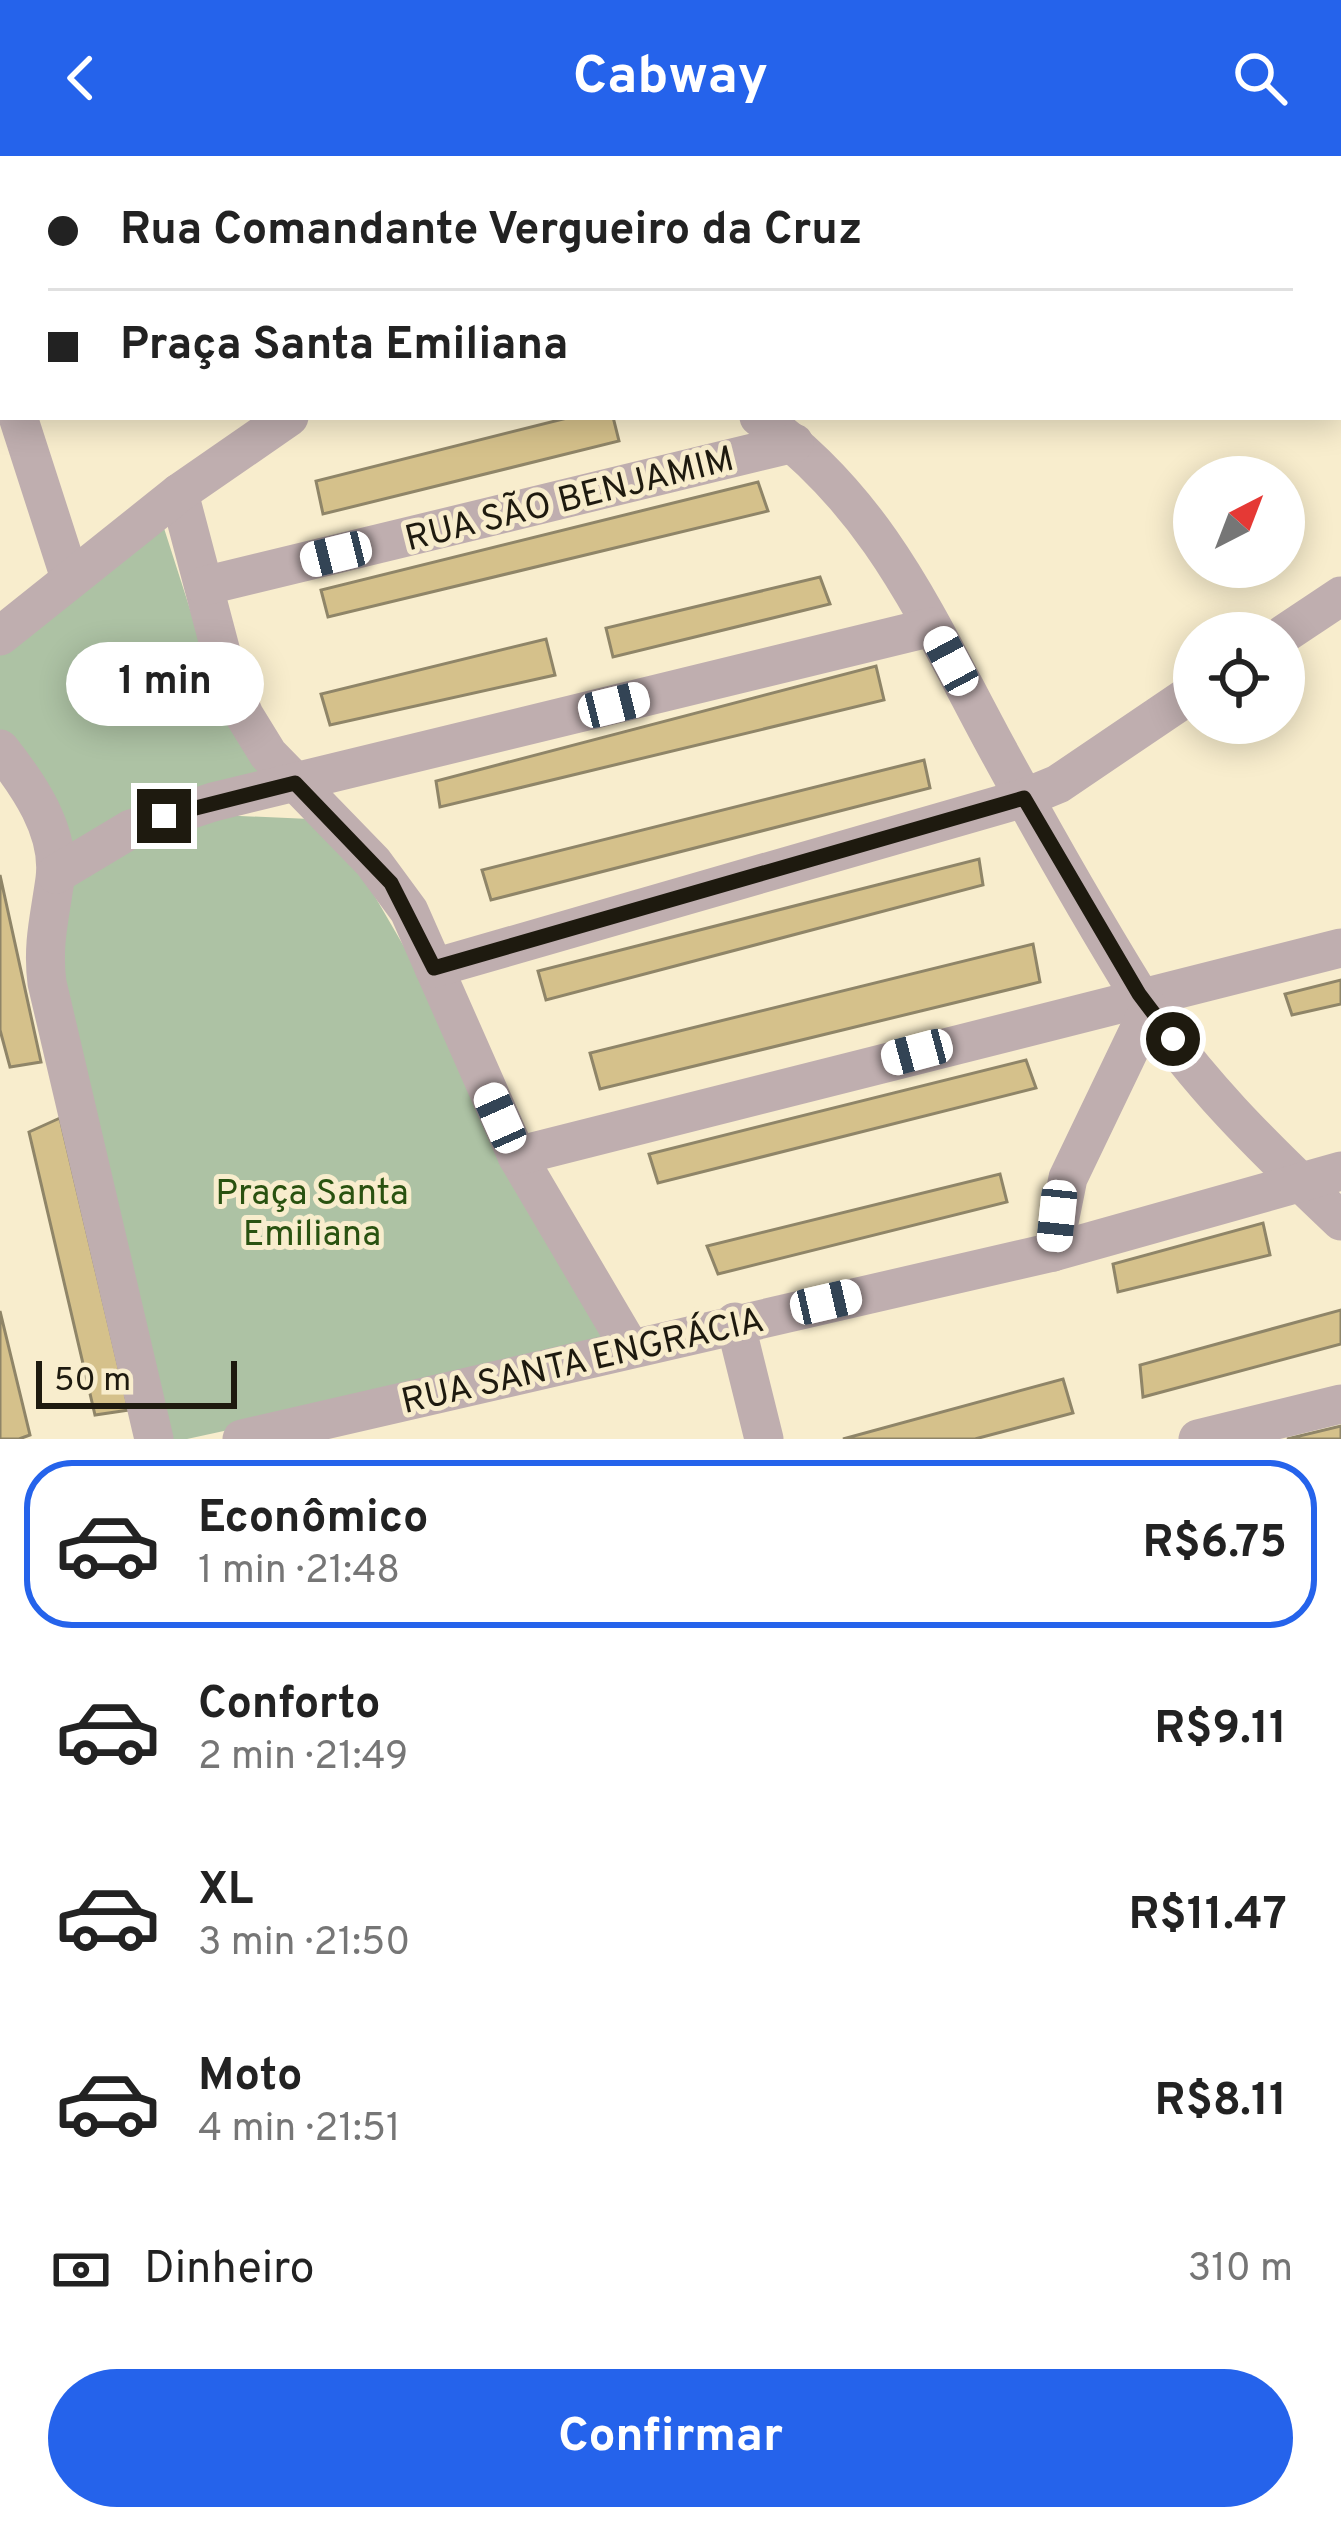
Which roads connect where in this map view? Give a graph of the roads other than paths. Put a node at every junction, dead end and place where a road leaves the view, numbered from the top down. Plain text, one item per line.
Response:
1 (19, 420) edge
2 (285, 420) edge
3 (763, 420) edge
4 (794, 442) junction
5 (179, 493) junction
6 (70, 578) junction
7 (204, 586) junction
8 (1341, 596) edge
9 (1305, 620) edge
10 (7, 622) edge
11 (932, 627) junction
12 (1173, 706) edge
13 (0, 749) edge
14 (295, 783) junction
15 (1024, 798) junction
16 (56, 874) junction
17 (1341, 947) edge
18 (434, 968) junction
19 (1144, 1002) junction
20 (517, 1156) junction
21 (1341, 1171) edge
22 (1299, 1180) junction
23 (1341, 1221) edge
24 (1053, 1252) junction
25 (735, 1322) junction
26 (630, 1348) junction
27 (1341, 1404) edge
28 (154, 1439) edge
29 (242, 1439) edge
30 (764, 1439) edge
31 (1198, 1439) edge

1 - 6 street
2 - 5 street
3 - 4 street
4 - 7 street, RUA SÃO BENJAMIM
4 - 11 street
5 - 6 street
5 - 7 street
6 - 10 street
7 - 14 street
8 - 9 street
11 - 14 street
11 - 15 street
12 - 15 street
13 - 16 street
14 - 16 street
14 - 18 street
15 - 18 street
15 - 19 street
16 - 28 street
17 - 19 street
18 - 20 street
19 - 20 street
19 - 22 street
19 - 24 street
20 - 26 street
21 - 22 street, RUA SANTA ENGRÁCIA
22 - 23 street
22 - 24 street, RUA SANTA ENGRÁCIA
24 - 25 street, RUA SANTA ENGRÁCIA
25 - 26 street, RUA SANTA ENGRÁCIA
25 - 30 street
26 - 29 street, RUA SANTA ENGRÁCIA
27 - 31 street

